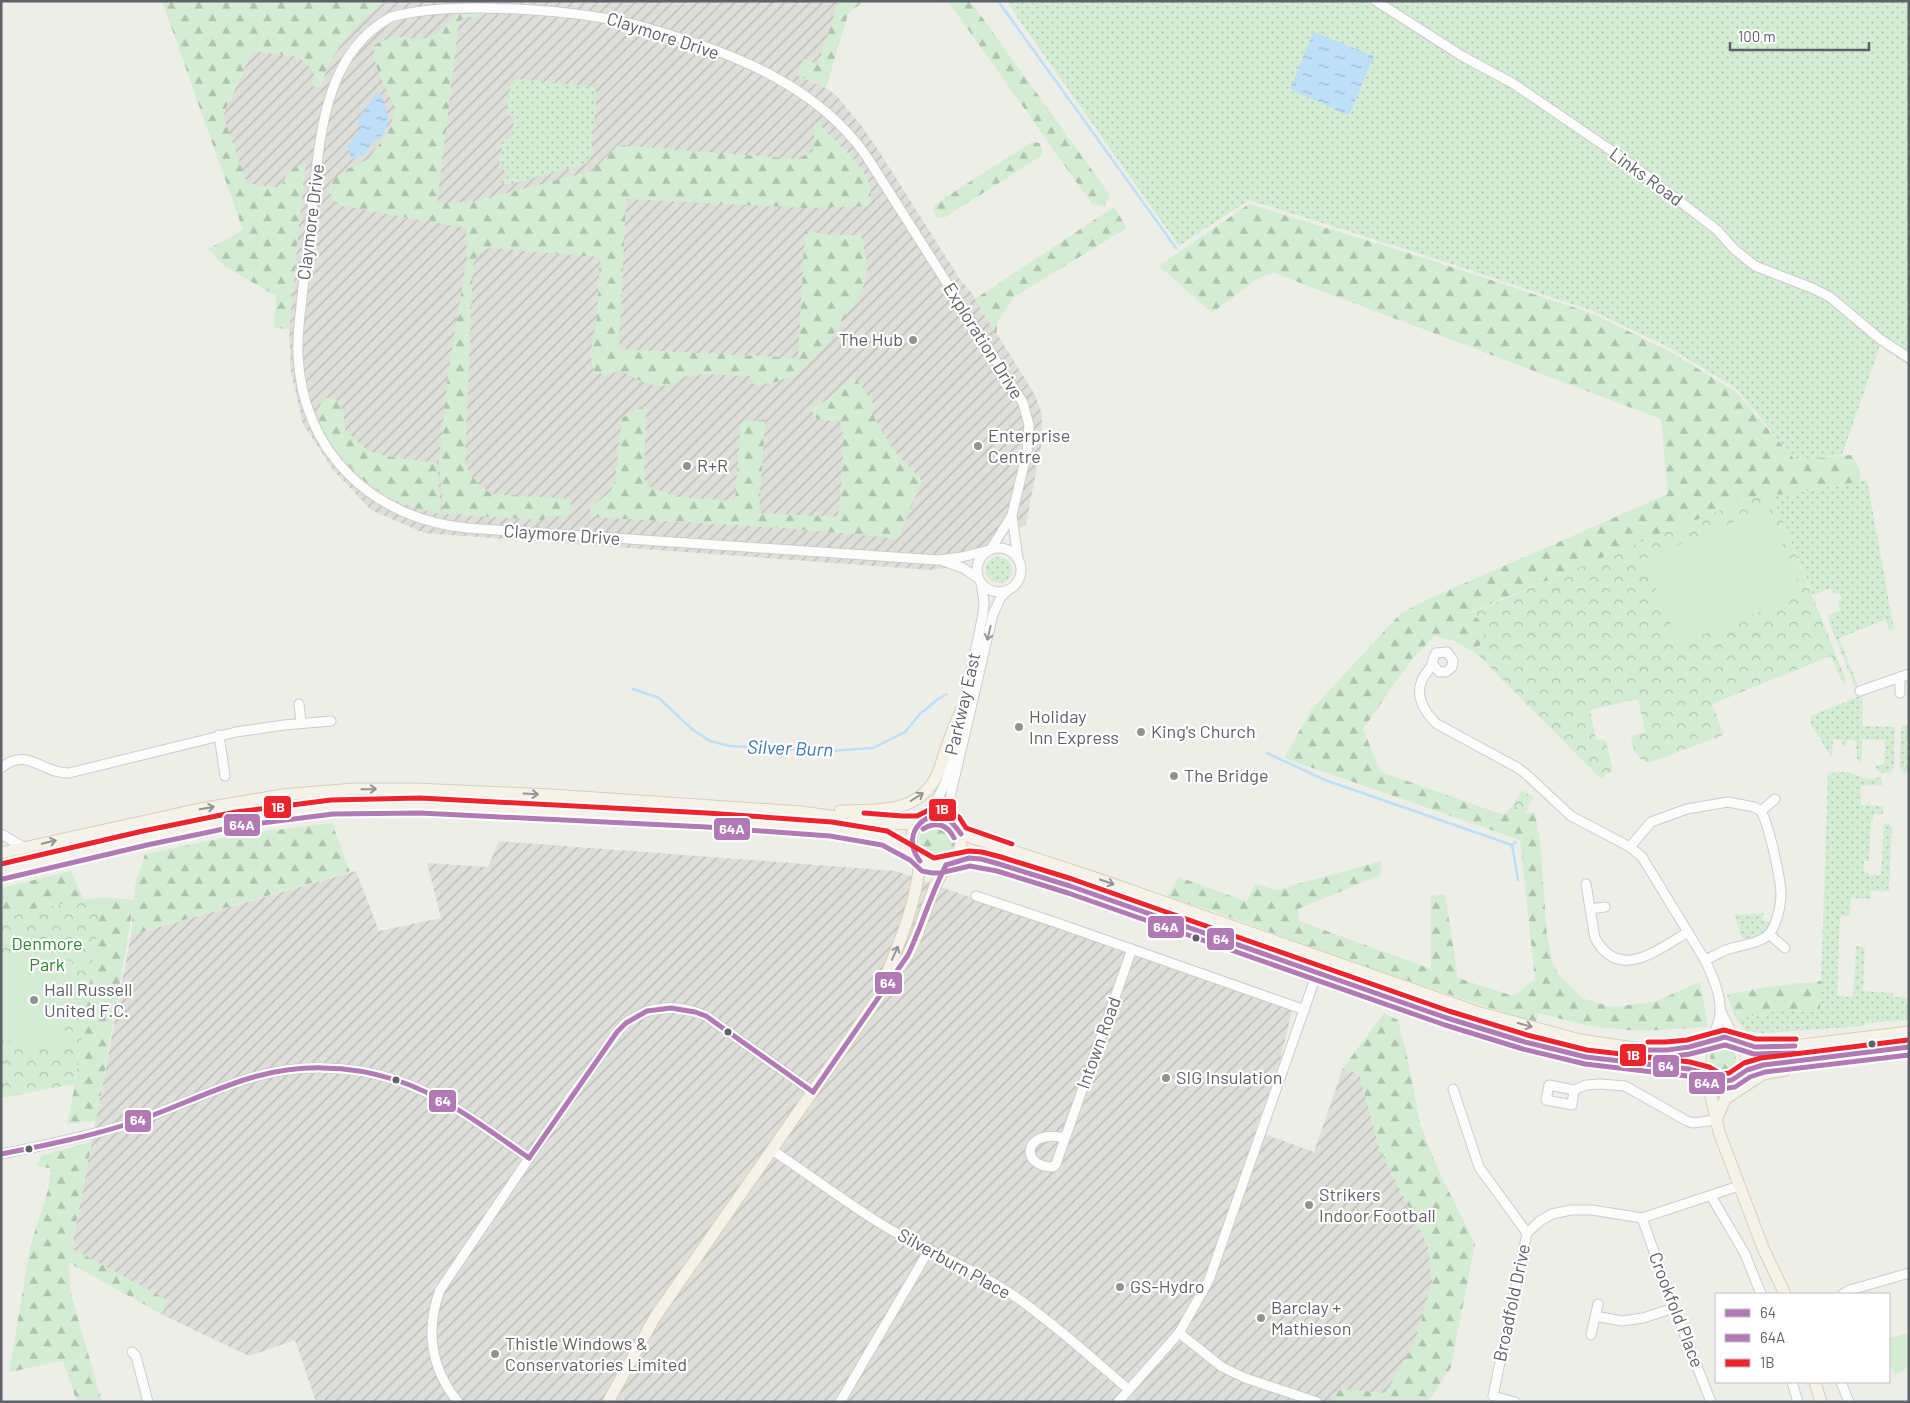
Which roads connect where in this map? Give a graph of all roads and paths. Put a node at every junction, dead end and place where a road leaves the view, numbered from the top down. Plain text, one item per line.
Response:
1 (1376, 1) edge
2 (429, 2) edge
3 (930, 258) joint
4 (1909, 358) edge
5 (1012, 515) junction
6 (990, 549) junction
7 (1018, 559) junction
8 (938, 560) junction
9 (980, 581) junction
10 (1008, 590) junction
11 (1432, 663) dead end
12 (1904, 676) edge
13 (1860, 691) dead end
14 (1900, 693) dead end
15 (299, 704) dead end
16 (964, 706) junction
17 (331, 721) dead end
18 (301, 723) junction
19 (219, 735) junction
20 (1, 768) edge
21 (225, 776) dead end
22 (1775, 799) dead end
23 (1761, 811) junction
24 (801, 812) junction
25 (921, 821) junction
26 (954, 823) junction
27 (1, 834) edge
28 (961, 834) junction
29 (1630, 847) junction
30 (25, 848) junction
31 (1, 854) edge
32 (917, 858) junction
33 (948, 864) junction
34 (1, 872) edge
35 (1586, 884) dead end
36 (976, 896) dead end
37 (1605, 907) dead end
38 (1590, 909) junction
39 (1688, 932) junction
40 (1769, 934) junction
41 (1784, 948) dead end
42 (1132, 949) junction
43 (1705, 960) junction
44 (1317, 973) junction
45 (877, 998) junction
46 (1305, 1010) junction
47 (1720, 1010) junction
48 (1909, 1032) edge
49 (1736, 1041) junction
50 (1709, 1042) junction
51 (1909, 1047) edge
52 (1860, 1054) junction
53 (1706, 1074) junction
54 (1741, 1074) junction
55 (1574, 1090) dead end
56 (813, 1092) junction
57 (1457, 1092) dead end
58 (1727, 1098) junction
59 (1716, 1120) junction
60 (1065, 1138) dead end
61 (772, 1150) junction
62 (1, 1154) edge
63 (529, 1158) junction
64 (1739, 1186) junction
65 (1711, 1196) junction
66 (1642, 1218) junction
67 (1527, 1233) junction
68 (929, 1250) junction
69 (1909, 1273) edge
70 (1761, 1293) edge
71 (1785, 1293) edge
72 (1845, 1293) edge
73 (1598, 1304) dead end
74 (1674, 1308) junction
75 (1595, 1316) junction
76 (1179, 1333) junction
77 (1591, 1335) dead end
78 (132, 1352) dead end
79 (1792, 1383) edge
80 (1815, 1383) edge
81 (1841, 1383) edge
82 (1128, 1389) junction
83 (1493, 1399) edge
84 (148, 1402) edge
85 (458, 1402) edge
86 (608, 1402) edge
87 (840, 1402) edge
88 (1118, 1402) edge
89 (1317, 1402) edge
90 (1515, 1402) edge
91 (1711, 1402) edge
92 (1798, 1402) edge
93 (1821, 1402) edge
94 (1849, 1402) edge

1 - 4 street, Links Road
2 - 3 street, Claymore Drive
2 - 8 street, Claymore Drive
3 - 5 street, Exploration Drive
5 - 6 street, Exploration Drive
5 - 7 street, Exploration Drive
6 - 7 street
6 - 8 street, Claymore Drive
6 - 9 street
7 - 10 street
8 - 9 street, Claymore Drive
9 - 10 street
9 - 16 street, Parkway East
10 -> 26 street, Parkway East
11 - 29 street
12 - 13 street
12 - 14 street
15 - 18 street
24 -> 16 main road
16 - 25 street, Parkway East
17 - 18 street
18 - 19 street
19 - 20 street
19 - 21 street
22 - 23 street
23 - 29 street
23 - 40 street
24 - 25 main road
30 -> 24 main road
25 - 26 main road
25 - 32 main road
26 - 28 main road
27 - 30 street
28 - 33 main road
28 -> 50 main road
29 - 39 street
30 - 31 main road
32 - 33 main road
32 - 34 main road
45 -> 32 main road
33 - 44 main road
33 - 45 main road
35 - 38 street
36 - 42 street
37 - 38 street
38 - 39 street
39 - 43 street
40 - 41 street
40 - 43 street
42 - 46 street
42 - 60 street, Intown Road
43 - 47 street
44 - 46 street
44 - 53 main road
45 - 56 main road
46 - 76 street
47 - 49 street
47 - 50 street
48 - 49 main road
49 - 50 main road
49 - 54 main road
50 - 53 main road
51 - 52 main road
52 - 54 main road
52 - 58 main road
53 - 54 main road
53 - 59 main road
54 - 58 main road
55 - 59 street
56 - 61 main road
56 - 63 street
57 - 67 street
58 - 59 main road
59 - 64 main road
61 - 68 street, Silverburn Place
61 - 86 main road
62 - 63 street
63 - 85 street
64 - 65 street, Broadfold Drive
64 - 71 main road
65 - 66 street, Broadfold Drive
65 - 70 street
66 - 67 street, Broadfold Drive
66 - 74 street, Crookfold Place
67 - 83 street, Broadfold Drive
68 - 82 street, Silverburn Place
68 - 87 street
69 - 72 street
73 - 75 street
74 - 75 street
74 - 91 street, Crookfold Place
75 - 77 street
76 - 82 street
76 - 89 street
78 - 84 street
79 - 92 street
80 - 93 main road
81 - 94 street
82 - 88 street
83 - 90 street, Broadfold Drive

